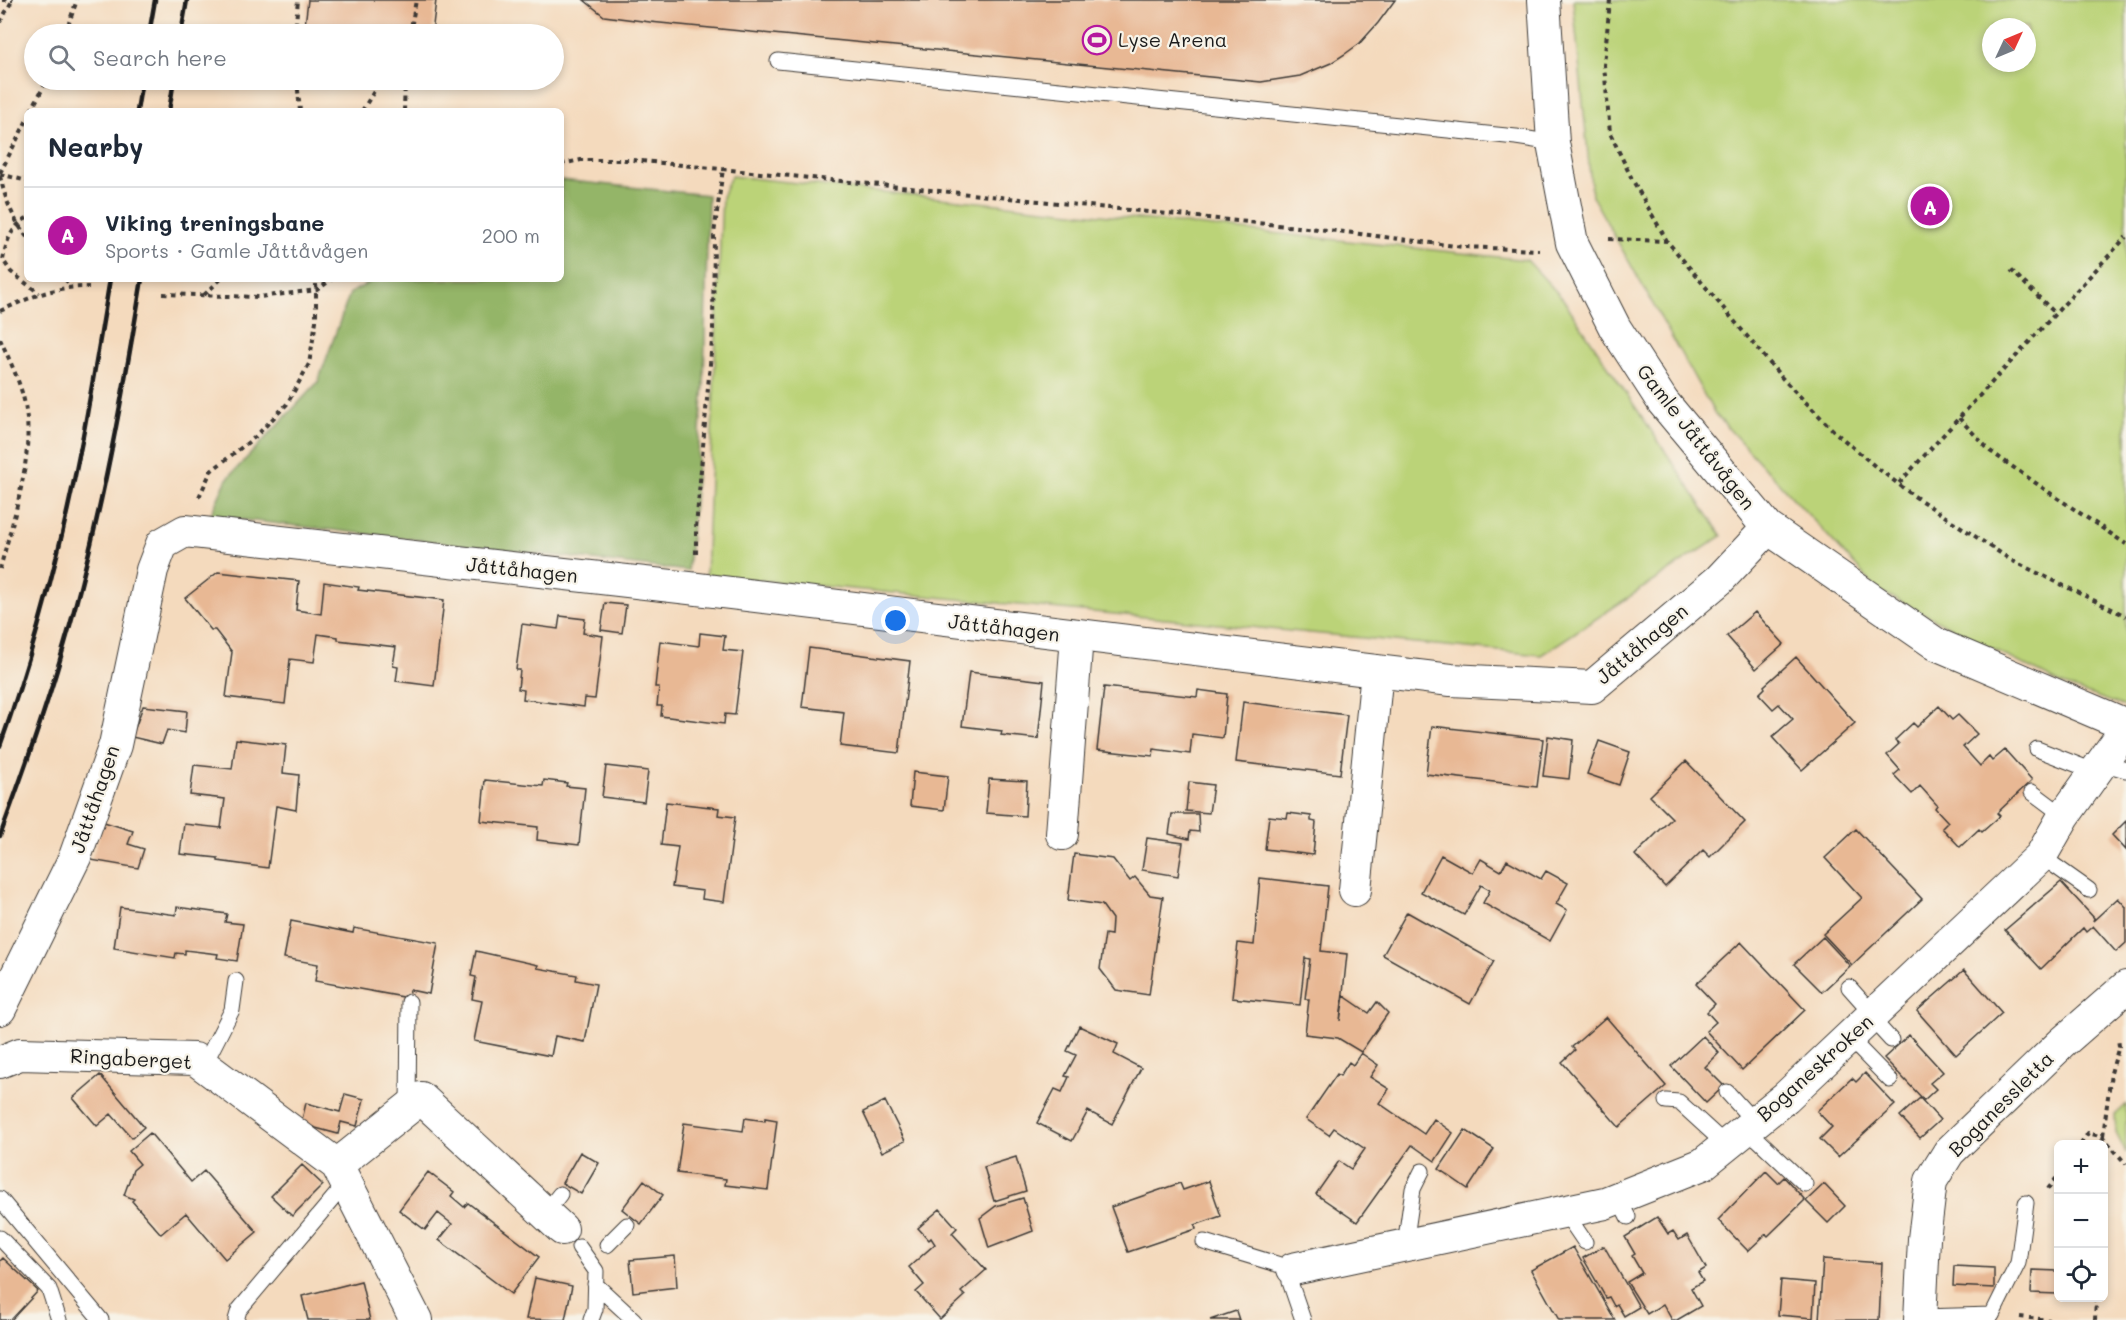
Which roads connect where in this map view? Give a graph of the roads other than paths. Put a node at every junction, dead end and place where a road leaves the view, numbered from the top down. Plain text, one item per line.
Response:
1 (1544, 0) edge
2 (778, 61) dead end
3 (1552, 143) junction
4 (1768, 528) junction
5 (1077, 636) junction
6 (1377, 671) junction
7 (2126, 727) edge
8 (2037, 749) dead end
9 (2108, 768) edge
10 (2032, 792) dead end
11 (2064, 816) junction
12 (1062, 834) dead end
13 (2041, 856) junction
14 (1356, 890) dead end
15 (2089, 890) dead end
16 (236, 981) dead end
17 (1849, 987) dead end
18 (2120, 992) edge
19 (409, 1002) dead end
20 (0, 1009) edge
21 (1864, 1023) junction
22 (1891, 1040) dead end
23 (0, 1062) edge
24 (204, 1065) junction
25 (1890, 1080) dead end
26 (1727, 1092) dead end
27 (1666, 1101) dead end
28 (408, 1108) junction
29 (1742, 1132) junction
30 (1422, 1171) dead end
31 (342, 1174) junction
32 (1805, 1184) dead end
33 (0, 1199) edge
34 (2026, 1203) dead end
35 (1564, 1211) junction
36 (561, 1221) joint
37 (627, 1225) dead end
38 (0, 1238) edge
39 (1204, 1242) dead end
40 (1585, 1242) dead end
41 (607, 1245) dead end
42 (1403, 1246) junction
43 (1293, 1269) junction
44 (595, 1284) junction
45 (1920, 1318) edge
46 (410, 1319) edge
47 (59, 1320) edge
48 (101, 1320) edge
49 (237, 1320) edge
50 (591, 1320) edge
51 (634, 1320) edge
52 (1303, 1320) edge

1 - 3 street, Gamle Jåttåvågen
2 - 3 lane
3 - 4 street, Gamle Jåttåvågen
4 - 6 street, Jåttåhagen
4 - 7 street, Gamle Jåttåvågen
5 - 6 street, Jåttåhagen
5 - 12 street
5 - 20 street, Jåttåhagen
6 - 14 street
7 - 9 street, Boganeskroken
8 - 9 lane
9 - 11 street, Boganeskroken
10 - 11 lane
11 - 13 street, Boganeskroken
13 - 15 lane
13 - 21 street, Boganeskroken
16 - 24 lane
17 - 21 lane
18 - 45 street, Boganessletta
19 - 28 lane
21 - 22 lane
21 - 25 lane
21 - 29 street, Boganeskroken
23 - 24 street, Ringaberget
24 - 31 street, Ringaberget
26 - 29 lane
27 - 29 lane
28 - 31 street
28 - 36 street
29 - 32 lane
29 - 35 street, Boganeskroken
30 - 42 lane
31 - 46 street, Ringaberget
31 - 49 lane
33 - 48 lane
34 - 45 lane
35 - 40 lane
35 - 42 street, Boganeskroken
36 - 44 lane
37 - 41 lane
38 - 47 lane
39 - 43 lane
42 - 43 street, Boganeskroken
43 - 52 lane
44 - 50 lane
44 - 51 lane

